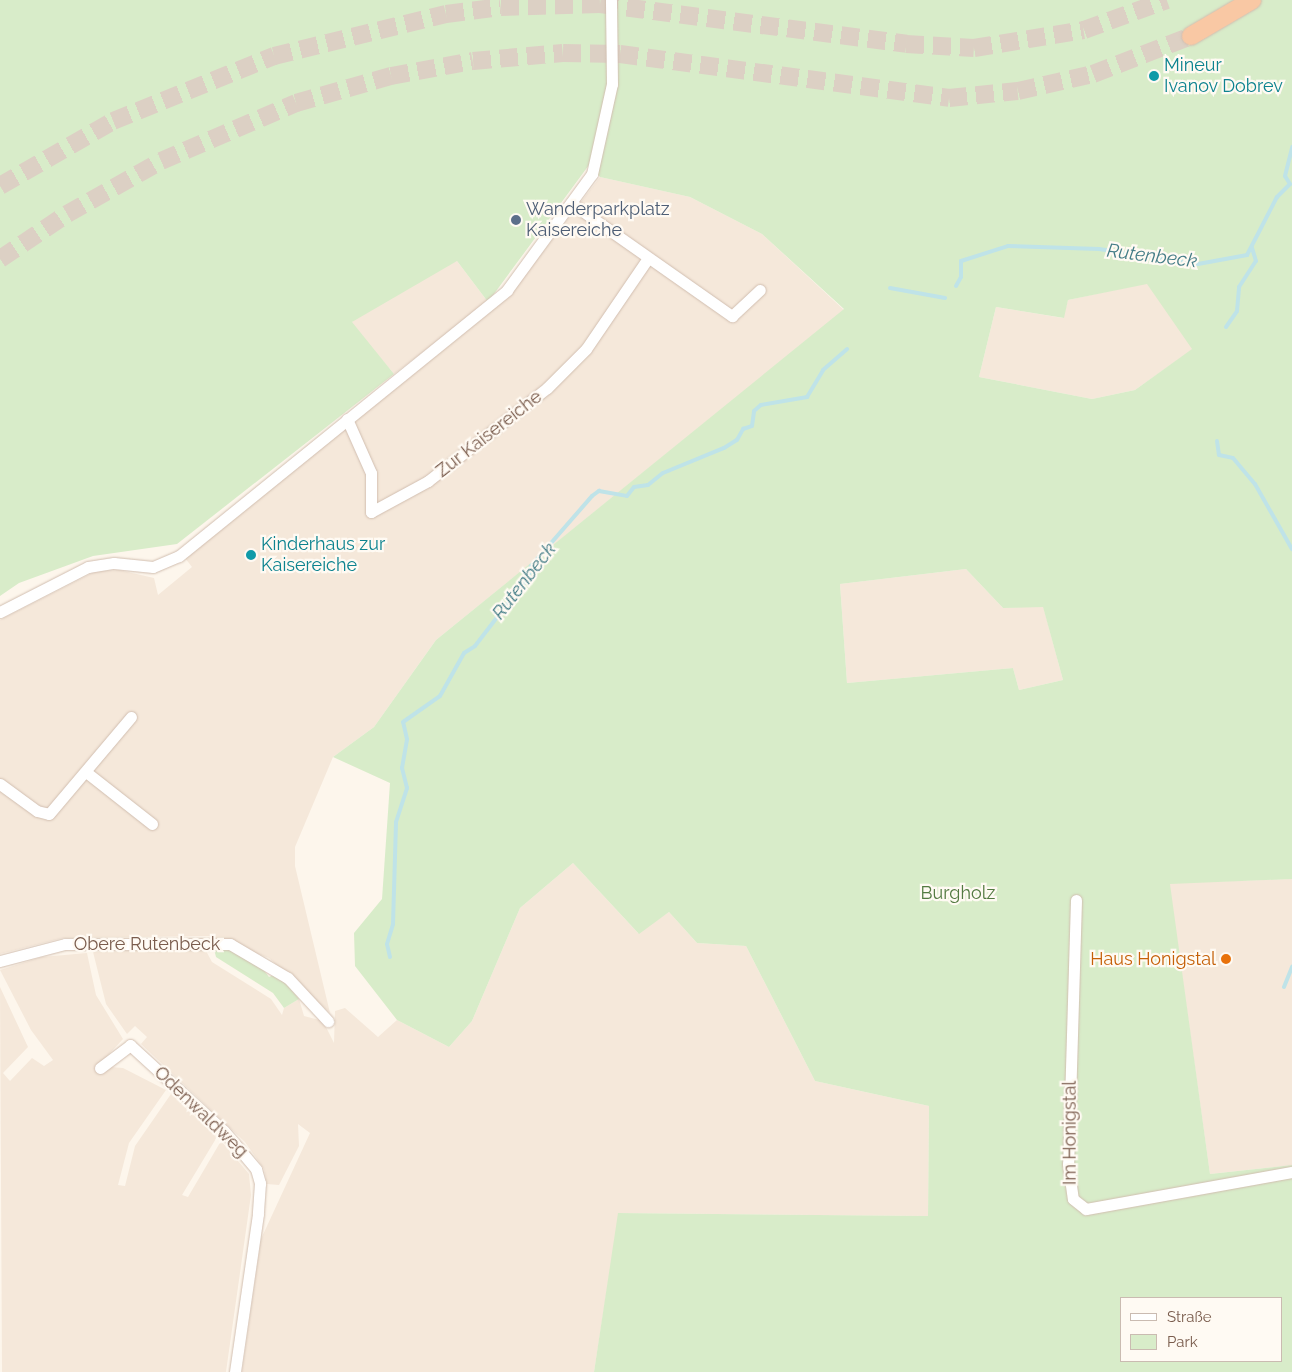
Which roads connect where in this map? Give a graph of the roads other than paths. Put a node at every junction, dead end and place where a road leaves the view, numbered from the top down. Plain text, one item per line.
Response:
1 (611, 0) edge
2 (1252, 0) edge
3 (1190, 36) tunnel mouth
4 (571, 203) junction
5 (648, 258) junction
6 (760, 290) dead end
7 (347, 419) junction
8 (0, 612) edge
9 (131, 716) dead end
10 (86, 772) junction
11 (0, 784) edge
12 (152, 824) dead end
13 (1076, 900) dead end
14 (0, 961) edge
15 (328, 1021) dead end
16 (100, 1068) dead end
17 (1292, 1172) edge
18 (235, 1372) edge

1 - 4 street
2 - 3 highway
4 - 5 street
4 - 7 street
5 - 6 street
5 - 7 street, Zur Kaisereiche
7 - 8 street
9 - 10 street
10 - 11 street
10 - 12 street
13 - 17 street, Im Honigstal
14 - 15 street, Obere Rutenbeck
16 - 18 street, Odenwaldweg

